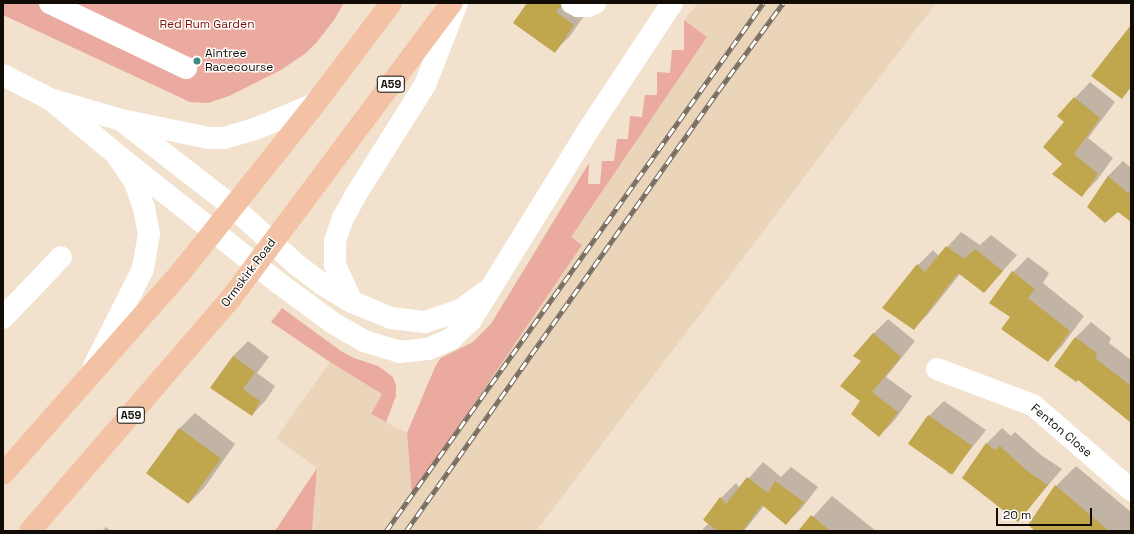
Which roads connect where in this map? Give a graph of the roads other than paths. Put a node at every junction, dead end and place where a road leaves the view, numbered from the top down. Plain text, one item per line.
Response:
1 (50, 3) edge
2 (391, 3) edge
3 (452, 3) edge
4 (457, 3) edge
5 (572, 3) edge
6 (595, 3) edge
7 (672, 3) edge
8 (186, 68) dead end
9 (3, 75) edge
10 (50, 99) junction
11 (315, 104) junction
12 (121, 120) junction
13 (116, 154) junction
14 (233, 206) junction
15 (214, 231) junction
16 (272, 244) junction
17 (61, 257) dead end
18 (256, 264) junction
19 (492, 287) junction
20 (352, 302) junction
21 (3, 318) edge
22 (937, 370) dead end
23 (89, 376) junction
24 (3, 474) edge
25 (1131, 490) edge
26 (30, 531) edge

1 - 8 street
2 - 11 highway
3 - 16 highway, Ormskirk Road / A59
4 - 20 street
5 - 6 street
7 - 19 street
9 - 10 street
10 - 12 street
10 - 13 street
11 - 12 street
11 - 14 highway
12 - 14 street
13 - 15 street
13 - 23 street
14 - 15 highway
14 - 16 street
15 - 18 street
15 - 23 highway
16 - 18 highway, Ormskirk Road / A59
16 - 20 street
17 - 21 street
18 - 19 street
18 - 26 highway, Ormskirk Road / A59
19 - 20 street
22 - 25 street, Fenton Close
23 - 24 highway

